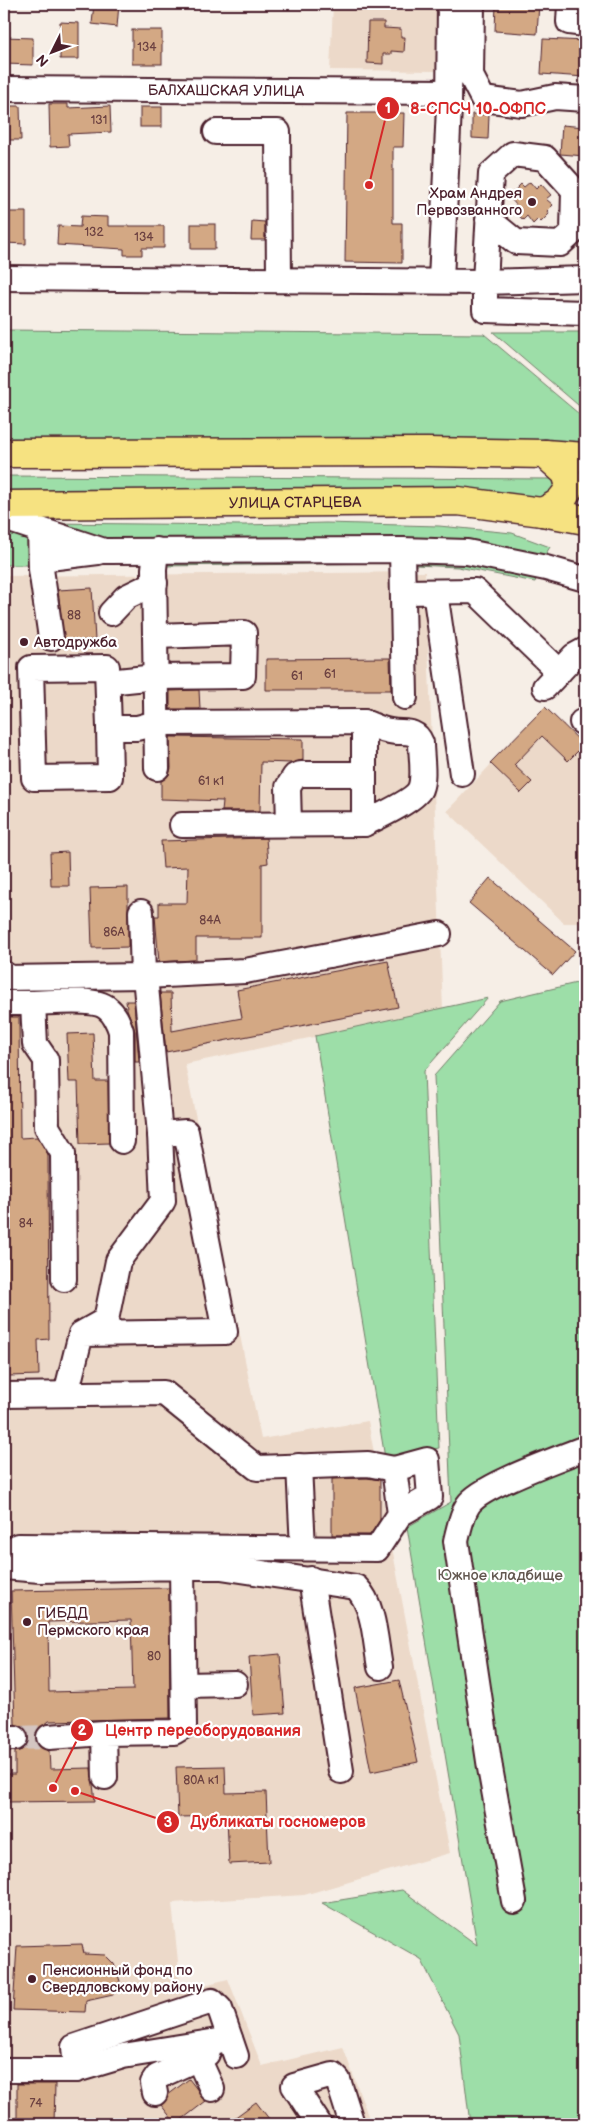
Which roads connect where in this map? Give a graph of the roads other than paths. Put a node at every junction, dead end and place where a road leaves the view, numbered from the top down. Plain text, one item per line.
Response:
1 (450, 4) edge
2 (472, 4) edge
3 (570, 4) edge
4 (585, 24) edge
5 (4, 89) edge
6 (449, 92) junction
7 (585, 99) edge
8 (216, 132) dead end
9 (488, 219) junction
10 (579, 233) edge
11 (4, 278) edge
12 (585, 279) edge
13 (279, 280) junction
14 (441, 280) junction
15 (484, 282) junction
16 (585, 313) edge
17 (4, 453) edge
18 (545, 454) junction
19 (585, 457) edge
20 (4, 505) edge
21 (542, 512) junction
22 (4, 518) edge
23 (585, 520) edge
24 (40, 530) junction
25 (156, 550) junction
26 (402, 550) junction
27 (104, 551) junction
28 (41, 559) junction
29 (585, 579) edge
30 (155, 583) junction
31 (403, 592) junction
32 (435, 592) junction
33 (111, 613) dead end
34 (156, 636) junction
35 (51, 638) dead end
36 (585, 650) edge
37 (156, 677) junction
38 (108, 682) junction
39 (405, 697) dead end
40 (364, 722) junction
41 (156, 723) junction
42 (109, 728) junction
43 (157, 768) dead end
44 (364, 774) junction
45 (462, 774) dead end
46 (289, 824) junction
47 (364, 824) junction
48 (182, 825) dead end
49 (141, 912) dead end
50 (439, 934) dead end
51 (4, 974) edge
52 (144, 976) junction
53 (4, 1003) edge
54 (33, 1003) junction
55 (160, 1134) junction
56 (122, 1140) dead end
57 (64, 1278) dead end
58 (81, 1334) junction
59 (66, 1394) junction
60 (4, 1395) edge
61 (585, 1448) edge
62 (298, 1466) junction
63 (394, 1469) junction
64 (400, 1514) junction
65 (18, 1546) dead end
66 (303, 1548) junction
67 (182, 1567) junction
68 (4, 1568) edge
69 (311, 1579) junction
70 (380, 1667) dead end
71 (235, 1684) dead end
72 (185, 1685) junction
73 (104, 1733) junction
74 (49, 1737) tunnel mouth
75 (342, 1771) dead end
76 (105, 1777) dead end
77 (514, 1901) dead end
78 (219, 2048) junction
79 (69, 2057) junction
80 (4, 2070) edge
81 (212, 2089) dead end
82 (155, 2093) dead end
83 (319, 2124) edge
84 (352, 2124) edge

1 - 6 street
2 - 7 street
3 - 4 street
5 - 6 street, БАЛХАШСКАЯ УЛИЦА
6 - 14 street
8 - 13 street
9 - 10 street
9 - 10 street
9 - 15 street
11 - 13 street
12 - 15 street
13 - 14 street
14 - 15 street
15 - 16 street
17 - 18 main road
18 - 19 main road
18 - 21 main road
20 - 21 main road, УЛИЦА СТАРЦЕВА
21 - 23 main road, УЛИЦА СТАРЦЕВА
22 - 24 street
24 - 27 street
24 - 28 street
25 - 26 street
25 - 27 street
25 - 30 street
26 - 29 street
26 - 31 street
27 - 28 street
28 - 35 street
30 - 33 street
30 - 34 street
31 - 32 street
31 - 39 street
32 - 36 street
32 - 45 street
34 - 37 street
34 - 37 street
37 - 38 street
37 - 41 street
38 - 42 street
38 - 42 street
40 - 41 street
40 - 44 street
40 - 47 street
41 - 42 street
41 - 43 street
44 - 46 street
44 - 47 street
46 - 47 street
46 - 48 street
49 - 52 street
50 - 52 street
51 - 52 street
52 - 55 street
53 - 54 street
54 - 56 street
54 - 57 street
55 - 58 street
55 - 58 street
58 - 59 street
59 - 60 street
59 - 62 street
61 - 77 street
62 - 63 street
62 - 66 street
63 - 64 street
63 - 64 street
64 - 66 street
65 - 66 street
67 - 68 street
67 - 69 street
67 - 72 street
69 - 70 street
69 - 75 street
71 - 72 street
72 - 73 street
73 - 74 street
73 - 76 street
78 - 79 street
78 - 79 street
78 - 81 street
78 - 82 street
79 - 80 street
83 - 84 street

